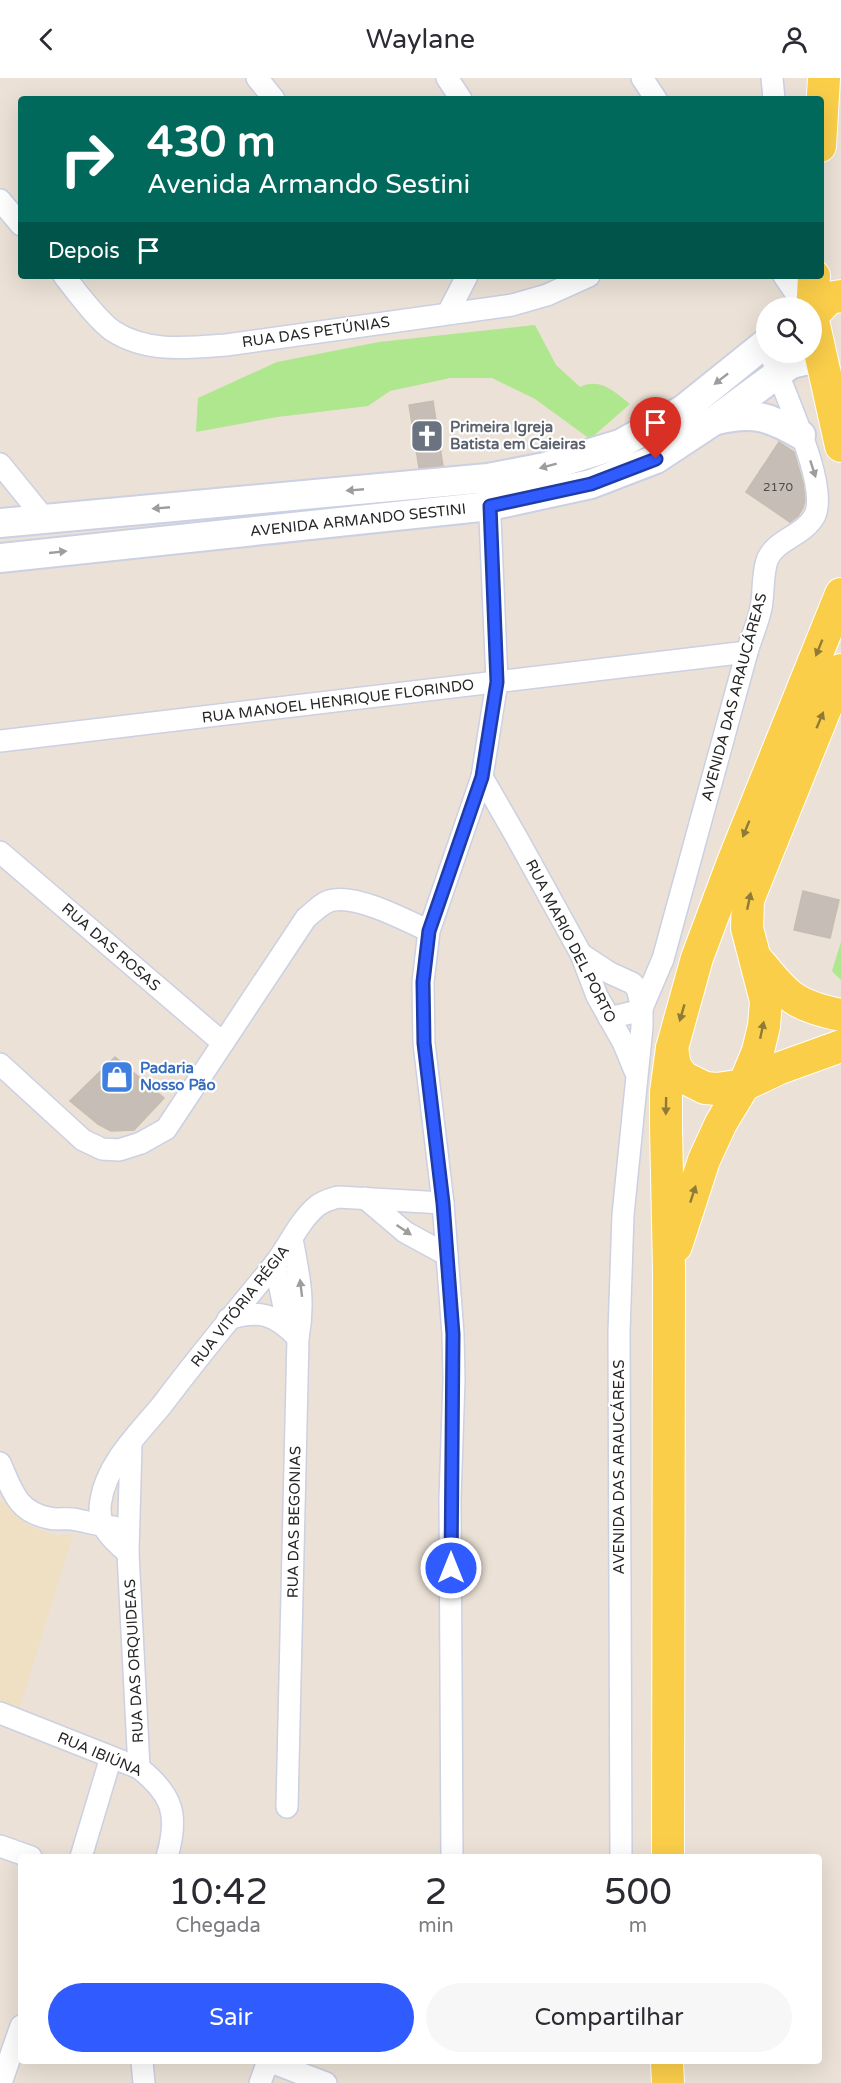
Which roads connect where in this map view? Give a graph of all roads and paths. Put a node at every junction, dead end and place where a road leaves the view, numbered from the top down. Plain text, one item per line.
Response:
1 (257, 78) edge
2 (447, 78) edge
3 (642, 78) edge
4 (772, 78) edge
5 (824, 78) edge
6 (840, 78) edge
7 (841, 83) edge
8 (272, 96) edge
9 (459, 96) edge
10 (655, 96) edge
11 (774, 96) edge
12 (822, 96) edge
13 (0, 200) edge
14 (18, 221) edge
15 (67, 279) edge
16 (466, 279) edge
17 (582, 279) edge
18 (786, 279) edge
19 (814, 279) edge
20 (841, 296) edge
21 (798, 297) edge
22 (813, 297) edge
23 (822, 306) edge
24 (448, 314) junction
25 (756, 351) edge
26 (822, 358) edge
27 (823, 362) junction
28 (773, 364) edge
29 (715, 420) junction
30 (801, 435) junction
31 (841, 446) edge
32 (0, 464) edge
33 (489, 492) junction
34 (44, 518) junction
35 (0, 523) edge
36 (0, 558) edge
37 (841, 594) edge
38 (747, 652) junction
39 (841, 670) edge
40 (497, 682) junction
41 (2, 743) edge
42 (482, 777) junction
43 (0, 852) edge
44 (429, 931) junction
45 (580, 954) junction
46 (756, 958) junction
47 (663, 959) junction
48 (626, 980) junction
49 (597, 996) junction
50 (642, 1008) junction
51 (841, 1014) edge
52 (609, 1018) junction
53 (223, 1043) junction
54 (672, 1048) junction
55 (834, 1049) edge
56 (0, 1064) edge
57 (636, 1077) junction
58 (744, 1085) junction
59 (704, 1160) junction
60 (365, 1198) junction
61 (443, 1203) junction
62 (292, 1239) junction
63 (447, 1255) junction
64 (275, 1263) junction
65 (669, 1269) junction
66 (228, 1319) junction
67 (293, 1333) junction
68 (131, 1444) junction
69 (0, 1463) edge
70 (104, 1487) junction
71 (129, 1491) junction
72 (70, 1519) junction
73 (101, 1524) junction
74 (129, 1526) junction
75 (128, 1553) junction
76 (0, 1713) edge
77 (111, 1757) junction
78 (139, 1768) junction
79 (287, 1807) dead end
80 (0, 1846) edge
81 (23, 1854) edge
82 (82, 1854) edge
83 (167, 1854) edge
84 (452, 1854) edge
85 (621, 1854) edge
86 (668, 1854) edge
87 (18, 2035) edge
88 (142, 2064) edge
89 (267, 2064) edge
90 (276, 2064) edge
91 (667, 2064) edge
92 (1, 2083) edge
93 (144, 2083) edge
94 (260, 2083) edge
95 (326, 2083) edge
96 (668, 2083) edge

1 - 8 street
2 - 9 street
3 - 10 street
4 - 11 street
5 - 12 main road
6 - 7 main road
13 - 14 street
15 - 24 street, RUA DAS PETÚNIAS
16 - 24 street
17 - 24 street, RUA DAS PETÚNIAS
18 - 21 street
19 - 22 main road
20 - 23 main road
25 -> 33 street, AVENIDA ARMANDO SESTINI
26 - 27 main road
27 - 28 street, AVENIDA ARMANDO SESTINI
27 - 31 main road
28 - 29 street, AVENIDA ARMANDO SESTINI
28 - 30 street, AVENIDA DAS ARAUCÁREAS
29 - 30 street
29 - 33 street, AVENIDA ARMANDO SESTINI
30 -> 38 street, AVENIDA DAS ARAUCÁREAS
32 - 34 street
33 -> 34 street, AVENIDA ARMANDO SESTINI
36 -> 33 street, AVENIDA ARMANDO SESTINI
33 - 40 street
34 - 35 street, AVENIDA ARMANDO SESTINI
37 -> 54 main road
38 - 40 street, RUA MANOEL HENRIQUE FLORINDO
38 - 47 street, AVENIDA DAS ARAUCÁREAS
46 -> 39 main road
40 - 41 street, RUA MANOEL HENRIQUE FLORINDO
40 - 42 street
42 - 44 street
42 - 45 street, RUA MARIO DEL PORTO
43 - 53 street, RUA DAS ROSAS
44 - 53 street
44 - 61 street
45 - 48 street
45 - 49 street, RUA MARIO DEL PORTO
46 - 51 main road
58 -> 46 main road
47 - 48 street
47 - 50 street, AVENIDA DAS ARAUCÁREAS
48 - 49 street
48 - 50 street
49 - 52 street, RUA MARIO DEL PORTO
50 - 52 street
50 - 57 street, AVENIDA DAS ARAUCÁREAS
52 - 57 street, RUA MARIO DEL PORTO
53 - 56 street
54 - 58 main road
54 -> 65 main road
55 - 58 main road
55 - 59 main road
57 - 85 street, AVENIDA DAS ARAUCÁREAS
58 - 59 main road
65 -> 59 main road
60 - 61 street, RUA VITÓRIA RÉGIA
60 - 62 street, RUA VITÓRIA RÉGIA
60 -> 63 street
61 - 63 street
62 - 64 street, RUA VITÓRIA RÉGIA
67 -> 62 street, RUA DAS BEGONIAS
63 - 84 street
64 - 66 street, RUA VITÓRIA RÉGIA
64 - 67 street, RUA DAS BEGONIAS
65 - 86 main road
66 - 67 street
66 - 68 street, RUA VITÓRIA RÉGIA
67 - 79 street, RUA DAS BEGONIAS
68 - 70 street, RUA VITÓRIA RÉGIA
68 - 71 street
69 - 72 street
70 - 71 street
70 - 72 street, RUA VITÓRIA RÉGIA
70 - 73 street, RUA VITÓRIA RÉGIA
71 - 74 street
72 - 73 street
73 - 74 street
73 - 75 street
74 - 75 street, RUA DAS ORQUIDEAS
75 - 78 street, RUA DAS ORQUIDEAS
76 - 77 street, RUA IBIÚNA
77 - 78 street, RUA IBIÚNA
77 - 82 street
78 - 83 street, RUA IBIÚNA
80 - 81 street
87 - 92 street
88 - 93 street
89 - 94 street
90 - 95 street
91 - 96 main road

